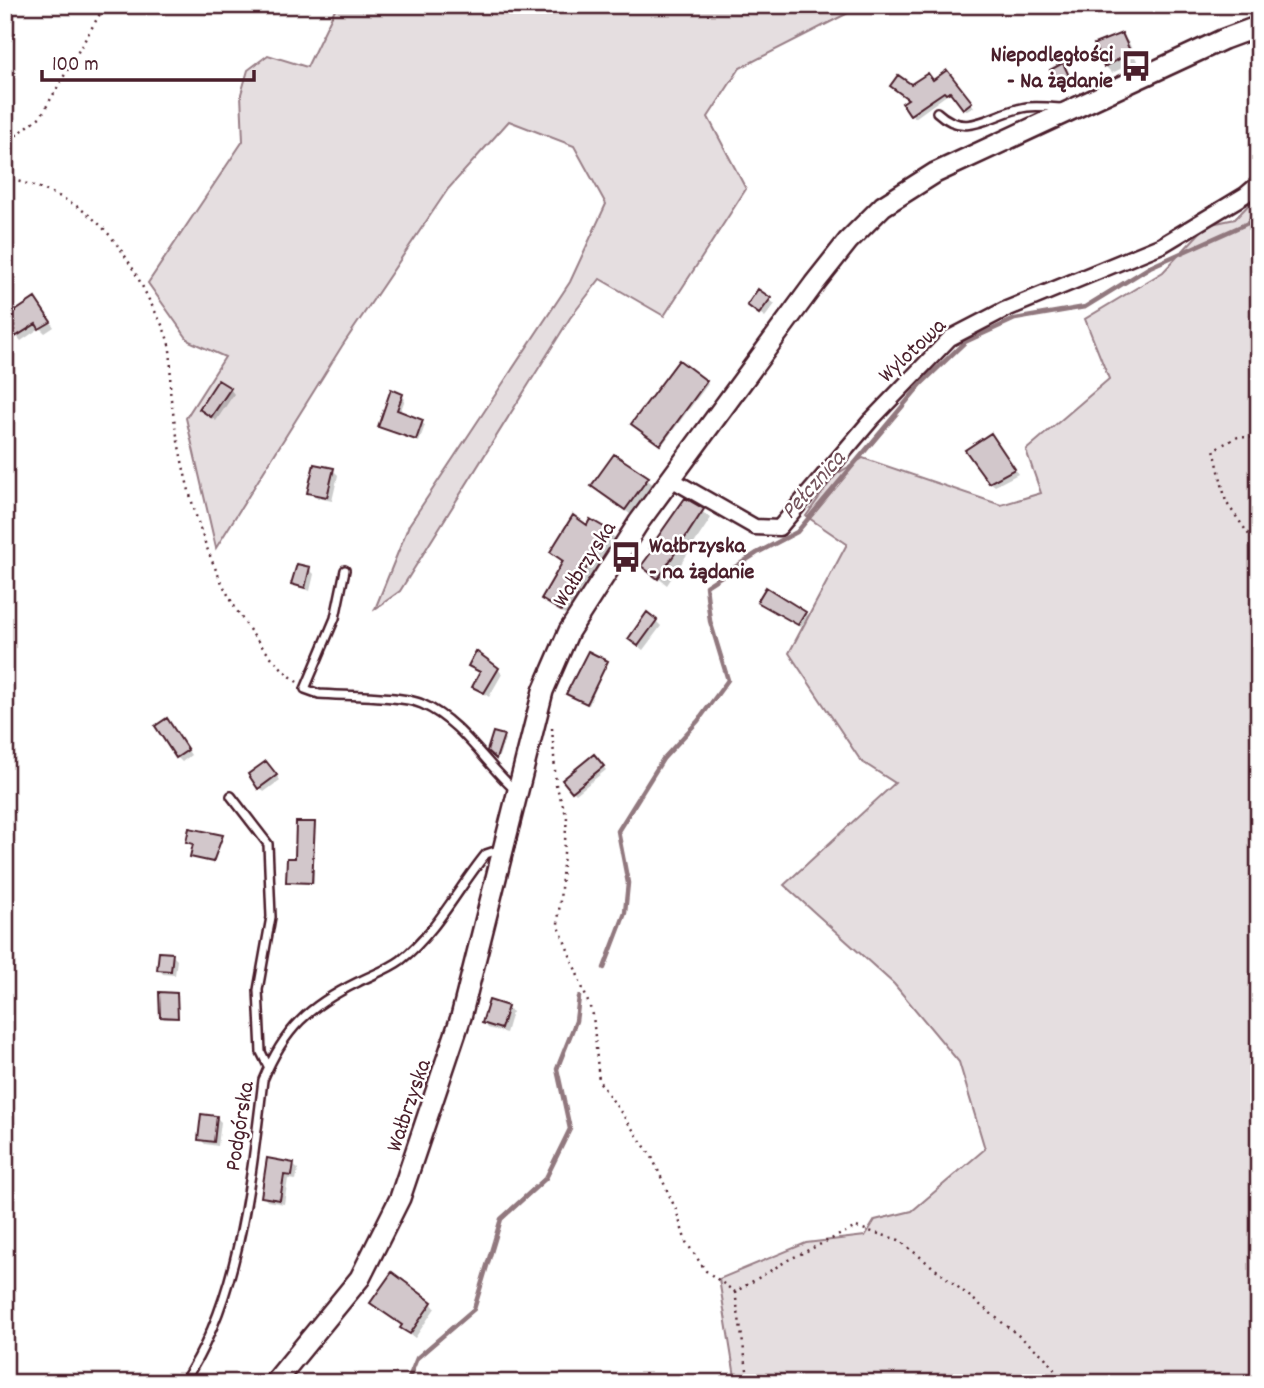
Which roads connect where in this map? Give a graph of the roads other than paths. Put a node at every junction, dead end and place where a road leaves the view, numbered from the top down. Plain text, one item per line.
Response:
1 (1259, 26) edge
2 (1071, 110) junction
3 (937, 112) dead end
4 (1259, 183) edge
5 (671, 479) junction
6 (345, 570) dead end
7 (517, 792) junction
8 (231, 796) dead end
9 (503, 848) junction
10 (268, 1066) junction
11 (183, 1383) edge
12 (274, 1383) edge

1 - 2 main road, Wałbrzyska
2 - 3 lane
2 - 5 main road, Wałbrzyska
4 - 5 street, Wylotowa
5 - 7 main road, Wałbrzyska
6 - 7 lane
7 - 9 main road, Wałbrzyska
8 - 10 lane
9 - 10 lane, Podgórska
9 - 12 main road, Wałbrzyska
10 - 11 lane, Podgórska

